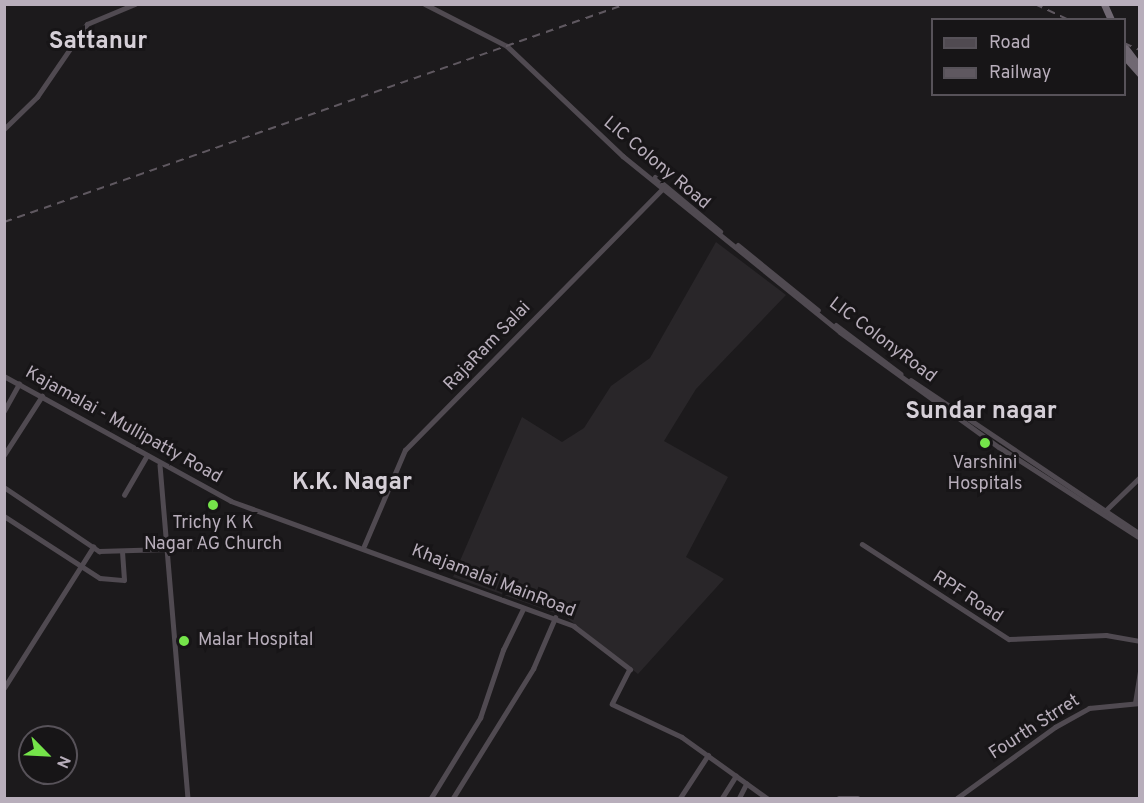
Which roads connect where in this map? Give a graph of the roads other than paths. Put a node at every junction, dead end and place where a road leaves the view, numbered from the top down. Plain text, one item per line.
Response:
1 (135, 4) edge
2 (425, 4) edge
3 (1104, 4) edge
4 (1110, 18) edge
5 (1127, 57) edge
6 (1140, 67) edge
7 (1140, 74) edge
8 (4, 129) edge
9 (665, 187) junction
10 (713, 227) joint
11 (829, 322) junction
12 (4, 376) edge
13 (20, 384) junction
14 (920, 388) junction
15 (42, 396) junction
16 (4, 411) edge
17 (4, 455) edge
18 (146, 457) junction
19 (160, 465) junction
20 (1140, 477) edge
21 (4, 488) edge
22 (124, 495) dead end
23 (1104, 512) junction
24 (4, 516) edge
25 (1140, 536) edge
26 (862, 544) dead end
27 (364, 546) junction
28 (93, 547) junction
29 (167, 549) junction
30 (122, 552) junction
31 (79, 567) junction
32 (523, 609) junction
33 (555, 618) junction
34 (1140, 641) edge
35 (1140, 670) edge
36 (4, 688) edge
37 (1137, 703) edge
38 (708, 755) junction
39 (736, 776) junction
40 (746, 784) junction
41 (188, 798) edge
42 (431, 798) edge
43 (453, 798) edge
44 (681, 798) edge
45 (722, 798) edge
46 (739, 798) edge
47 (767, 798) edge
48 (839, 798) edge
49 (858, 798) edge
50 (957, 798) edge

1 - 8 street
2 - 9 street, LIC Colony Road
3 - 4 highway
5 - 6 highway
5 - 7 highway
9 - 10 street, LIC Colony Road
9 - 27 street, RajaRam Salai
10 - 11 street, LIC ColonyRoad
11 - 14 street, LIC ColonyRoad
11 - 14 street, LIC ColonyRoad
12 - 13 street, Kajamalai - Mullipatty Road
13 - 15 street, Kajamalai - Mullipatty Road
13 - 16 street
14 - 23 street, LIC ColonyRoad
15 - 17 street
15 - 18 street, Kajamalai - Mullipatty Road
18 - 19 street, Kajamalai - Mullipatty Road
18 - 22 street
19 - 27 street, Kajamalai - Mullipatty Road
19 - 29 street
20 - 23 street
21 - 28 street
23 - 25 street, LIC ColonyRoad
24 - 31 street
26 - 34 street, RPF Road
27 - 32 street, Khajamalai MainRoad
28 - 30 street
28 - 31 street
29 - 30 street
29 - 41 street
30 - 31 street
31 - 36 street
32 - 33 street, Khajamalai MainRoad
32 - 42 street
33 - 38 street, Khajamalai MainRoad
33 - 43 street
35 - 37 street
37 - 50 street, Fourth Strret
38 - 39 street, Khajamalai MainRoad
38 - 44 street
39 - 40 street, Khajamalai MainRoad
39 - 45 street
40 - 46 street
40 - 47 street, Khajamalai MainRoad
48 - 49 street

